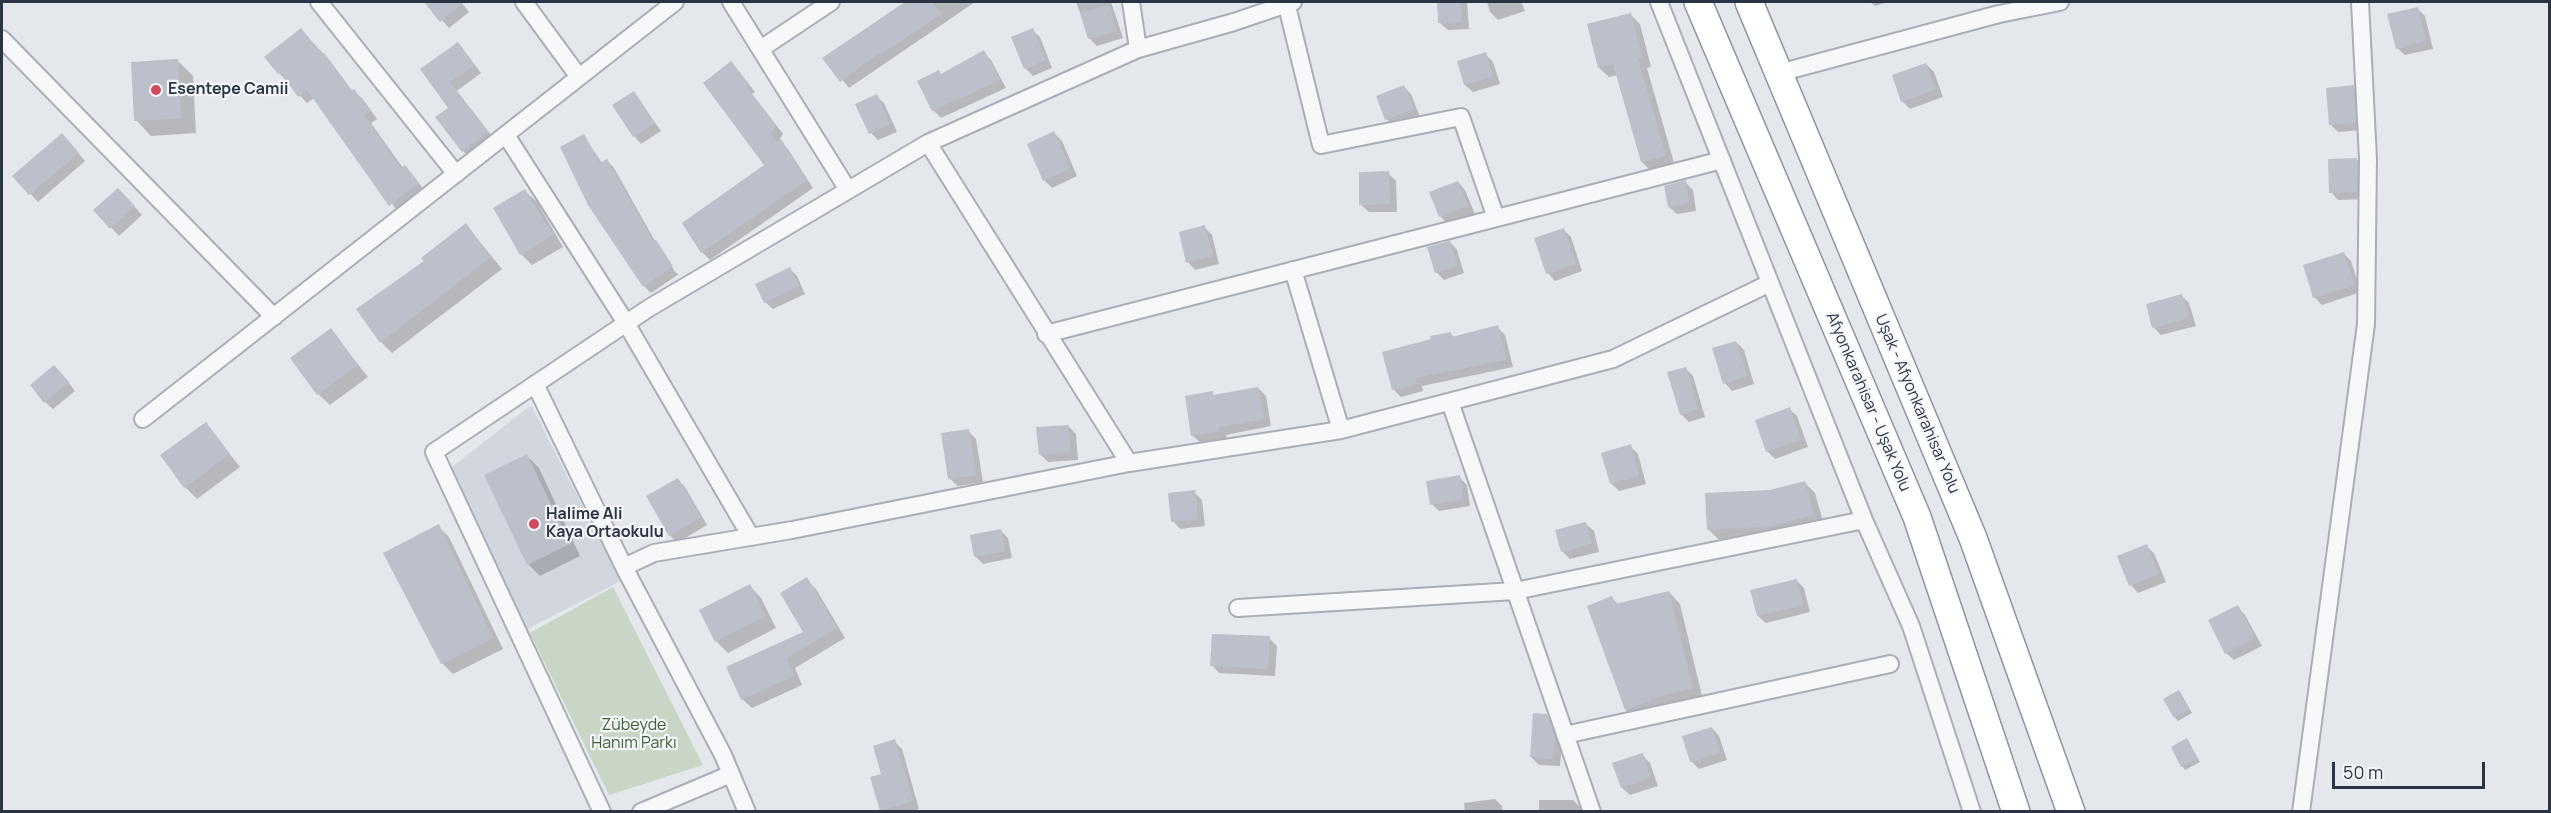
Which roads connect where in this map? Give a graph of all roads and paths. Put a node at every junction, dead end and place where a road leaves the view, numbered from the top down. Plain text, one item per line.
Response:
1 (320, 2) edge
2 (524, 2) edge
3 (675, 2) edge
4 (731, 2) edge
5 (831, 2) edge
6 (1131, 2) edge
7 (1288, 2) edge
8 (1659, 2) edge
9 (1698, 2) edge
10 (1749, 2) edge
11 (2060, 2) edge
12 (2360, 2) edge
13 (1996, 8) edge
14 (2, 39) edge
15 (762, 48) junction
16 (1138, 49) junction
17 (1779, 74) junction
18 (579, 77) junction
19 (506, 135) junction
20 (928, 143) junction
21 (1722, 160) junction
22 (456, 174) junction
23 (848, 190) junction
24 (1496, 218) junction
25 (1293, 270) junction
26 (1770, 283) junction
27 (274, 316) junction
28 (626, 323) junction
29 (1046, 334) junction
30 (535, 384) junction
31 (1450, 402) junction
32 (143, 419) dead end
33 (1341, 430) junction
34 (1129, 463) junction
35 (1864, 520) junction
36 (750, 537) junction
37 (624, 567) junction
38 (1515, 591) junction
39 (1238, 608) dead end
40 (1890, 664) dead end
41 (1565, 735) junction
42 (731, 774) junction
43 (602, 812) edge
44 (641, 812) edge
45 (747, 812) edge
46 (1592, 812) edge
47 (1972, 812) edge
48 (2016, 812) edge
49 (2071, 812) edge
50 (2301, 812) edge

1 - 22 street
2 - 18 street
3 - 18 street
4 - 15 street
5 - 15 street
6 - 16 street
7 - 16 street
7 - 24 street
8 - 21 street
9 - 48 highway, Afyonkarahisar - Uşak Yolu
10 - 17 highway, Uşak - Afyonkarahisar Yolu
11 - 13 street
12 - 50 street
13 - 17 street
14 - 27 street
15 - 23 street
16 - 20 street
17 - 49 highway, Uşak - Afyonkarahisar Yolu
18 - 19 street
19 - 22 street
19 - 28 street
20 - 23 street
20 - 29 street
21 - 24 street
21 - 26 street
22 - 27 street
23 - 28 street
24 - 25 street
25 - 29 street
25 - 33 street
26 - 31 street
26 - 35 street
27 - 32 street
28 - 30 street
28 - 36 street
29 - 34 street
30 - 37 street
30 - 43 street
31 - 33 street
31 - 38 street
33 - 34 street
34 - 36 street
35 - 38 street
35 - 47 street
36 - 37 street
37 - 42 street
38 - 39 street
38 - 41 street
40 - 41 street
41 - 46 street
42 - 44 street
42 - 45 street

